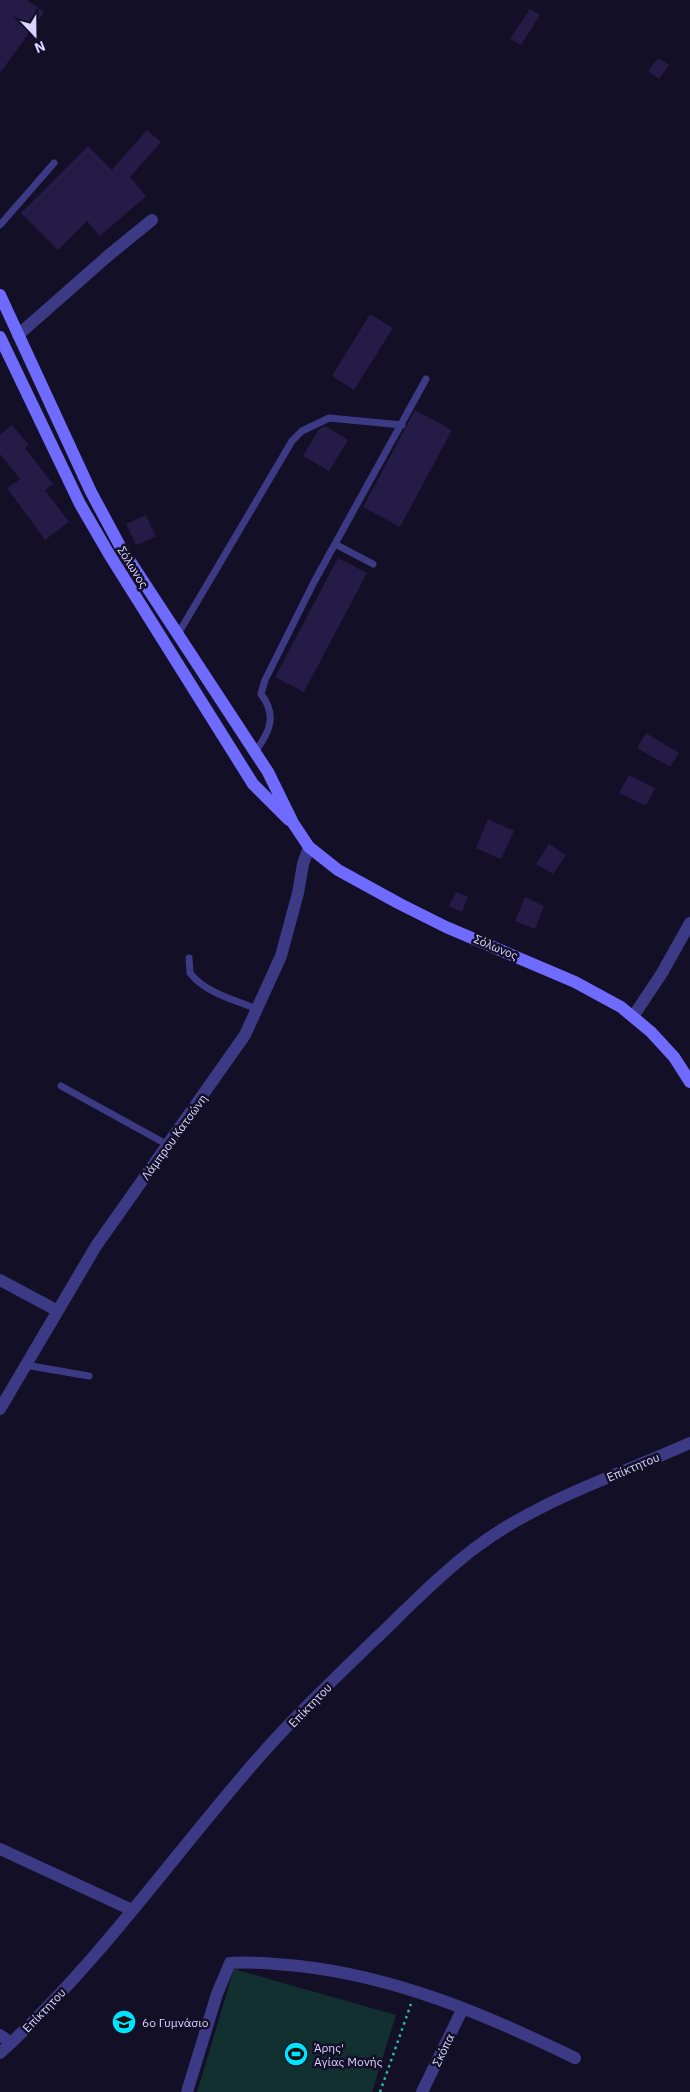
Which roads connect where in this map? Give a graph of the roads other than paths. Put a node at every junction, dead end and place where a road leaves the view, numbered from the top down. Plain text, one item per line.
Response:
1 (54, 163) dead end
2 (152, 220) dead end
3 (0, 224) edge
4 (0, 295) edge
5 (18, 334) junction
6 (0, 337) edge
7 (426, 380) dead end
8 (402, 425) junction
9 (335, 544) junction
10 (373, 564) dead end
11 (178, 634) junction
12 (255, 752) junction
13 (293, 823) junction
14 (309, 847) junction
15 (690, 924) edge
16 (189, 958) dead end
17 (259, 1009) junction
18 (634, 1016) junction
19 (690, 1082) edge
20 (61, 1086) dead end
21 (168, 1145) junction
22 (0, 1280) edge
23 (58, 1311) junction
24 (25, 1365) junction
25 (89, 1376) dead end
26 (0, 1409) edge
27 (690, 1442) edge
28 (0, 1849) edge
29 (132, 1910) junction
30 (464, 2008) junction
31 (0, 2035) edge
32 (11, 2043) junction
33 (0, 2053) edge
34 (575, 2058) dead end
35 (187, 2092) edge
36 (422, 2092) edge

1 - 3 lane
2 - 5 street
4 - 5 street, Σόλωνος
5 - 11 street, Σόλωνος
6 - 13 street, Σόλωνος
7 - 8 lane
8 - 9 lane
8 - 11 lane
9 - 10 lane
9 - 12 lane
11 - 12 street, Σόλωνος
12 - 13 street, Σόλωνος
13 - 14 street, Σόλωνος
14 - 17 street, Λάμπρου Κατσώνη
14 - 18 street, Σόλωνος
15 - 18 street
16 - 17 lane
17 - 21 street, Λάμπρου Κατσώνη
18 - 19 street, Σόλωνος
20 - 21 lane
21 - 23 street, Λάμπρου Κατσώνη
22 - 23 street
23 - 24 street, Λάμπρου Κατσώνη
24 - 25 lane
24 - 26 street, Λάμπρου Κατσώνη
27 - 29 street, Επίκτητου
28 - 29 street
29 - 32 street, Επίκτητου
30 - 34 street
30 - 35 street
30 - 36 street, Σκόπα
31 - 32 street
32 - 33 street, Επίκτητου

